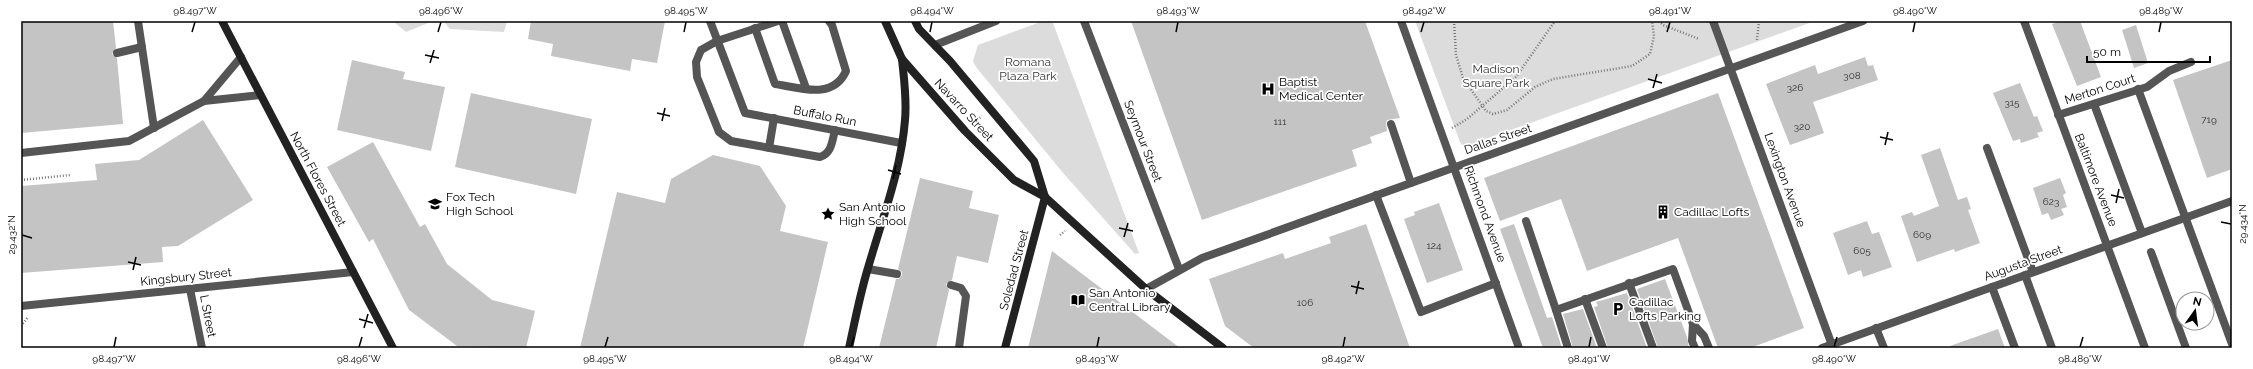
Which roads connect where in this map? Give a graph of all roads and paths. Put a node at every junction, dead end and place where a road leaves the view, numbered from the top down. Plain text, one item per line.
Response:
1 (138, 21) edge
2 (710, 21) edge
3 (778, 21) edge
4 (782, 21) edge
5 (829, 21) edge
6 (885, 21) edge
7 (914, 21) edge
8 (996, 21) edge
9 (1084, 21) edge
10 (1401, 21) edge
11 (1454, 21) edge
12 (1555, 21) edge
13 (1652, 21) edge
14 (1659, 21) edge
15 (1713, 21) edge
16 (1759, 21) edge
17 (1863, 21) edge
18 (2024, 21) edge
19 (225, 22) edge
20 (754, 28) junction
21 (1699, 38) dead end
22 (1757, 40) dead end
23 (717, 41) junction
24 (935, 44) junction
25 (142, 47) junction
26 (117, 53) dead end
27 (241, 57) junction
28 (902, 59) junction
29 (2191, 62) dead end
30 (1731, 69) junction
31 (806, 88) junction
32 (2138, 89) junction
33 (260, 95) junction
34 (204, 101) junction
35 (2094, 104) junction
36 (1482, 106) junction
37 (982, 115) dead end
38 (2058, 116) junction
39 (774, 118) junction
40 (975, 122) dead end
41 (1391, 124) dead end
42 (154, 128) junction
43 (835, 130) junction
44 (1443, 133) junction
45 (901, 143) junction
46 (769, 148) junction
47 (1987, 148) dead end
48 (21, 153) edge
49 (1455, 167) junction
50 (71, 175) dead end
51 (21, 180) edge
52 (1411, 183) junction
53 (1376, 195) junction
54 (1046, 197) junction
55 (2232, 201) edge
56 (2185, 218) junction
57 (1526, 221) dead end
58 (2142, 233) junction
59 (2107, 245) junction
60 (2151, 252) dead end
61 (868, 269) junction
62 (1179, 269) junction
63 (354, 272) junction
64 (2029, 273) junction
65 (897, 274) dead end
66 (1496, 283) junction
67 (1629, 283) junction
68 (951, 285) dead end
69 (1992, 286) junction
70 (190, 289) junction
71 (1146, 289) junction
72 (1585, 299) junction
73 (21, 306) edge
74 (1556, 310) junction
75 (28, 316) dead end
76 (1693, 324) junction
77 (21, 326) edge
78 (1876, 328) junction
79 (2232, 344) edge
80 (1832, 346) edge
81 (202, 348) edge
82 (393, 348) edge
83 (849, 348) edge
84 (959, 348) edge
85 (1005, 348) edge
86 (1223, 348) edge
87 (1519, 348) edge
88 (1568, 348) edge
89 (1603, 348) edge
90 (1653, 348) edge
91 (1695, 348) edge
92 (1709, 348) edge
93 (1822, 348) edge
94 (1884, 348) edge
95 (2015, 348) edge
96 (2052, 348) edge
97 (2145, 348) edge
98 (2186, 348) edge

1 - 25 street
2 - 23 street
3 - 20 street
4 - 31 street
5 - 31 street
6 - 28 main road, Navarro Street
7 - 24 main road, Navarro Street
8 - 24 street
9 - 62 street, Seymour Street
10 - 44 street, Richmond Avenue
11 - 36 path
12 - 36 path
13 - 36 path
14 - 21 path
15 - 30 street, Lexington Avenue
16 - 22 path
17 - 30 street, Dallas Street
18 - 38 street, Baltimore Avenue
19 - 27 main road, North Flores Street
20 - 23 street
20 - 31 street
23 - 39 street, Buffalo Run
23 - 46 street
24 - 54 main road, Navarro Street
25 - 26 street
25 - 42 street
27 - 33 main road, North Flores Street
27 - 34 street
28 - 45 main road
28 - 54 main road, Navarro Street
29 - 32 street, Merton Court
30 - 49 street, Dallas Street
30 - 80 street, Lexington Avenue
32 - 35 street, Merton Court
32 - 56 street
33 - 34 street
33 - 63 main road, North Flores Street
34 - 42 street
35 - 38 street, Merton Court
35 - 58 street
36 - 44 path
37 - 40 path
38 - 59 street, Baltimore Avenue
39 - 43 street, Buffalo Run
39 - 46 street
41 - 52 street
42 - 48 street
43 - 45 street, Buffalo Run
43 - 46 street
44 - 49 street, Richmond Avenue
45 - 61 main road
47 - 64 street
49 - 52 street, Dallas Street
49 - 66 street, Richmond Avenue
50 - 51 path
52 - 53 street, Dallas Street
53 - 62 street, Dallas Street
53 - 66 street
54 - 71 main road, Navarro Street
54 - 85 main road, Soledad Street
55 - 56 street, Augusta Street
56 - 58 street, Augusta Street
56 - 79 street
57 - 74 street
58 - 59 street, Augusta Street
59 - 64 street, Augusta Street
59 - 97 street, Baltimore Avenue
60 - 98 street
61 - 65 street
61 - 83 main road
62 - 71 street, Dallas Street
63 - 70 street, Kingsbury Street
63 - 82 main road, North Flores Street
64 - 69 street, Augusta Street
64 - 96 street
66 - 87 street, Richmond Avenue
67 - 72 street
67 - 76 street
67 - 90 street
68 - 84 street
69 - 78 street, Augusta Street
69 - 95 street
70 - 73 street, Kingsbury Street
70 - 81 street, L Street
71 - 86 main road, Navarro Street
72 - 74 street
72 - 89 street
74 - 88 street
75 - 77 path
76 - 91 street
76 - 92 street
78 - 80 street, Augusta Street
78 - 94 street
80 - 93 street, Augusta Street

